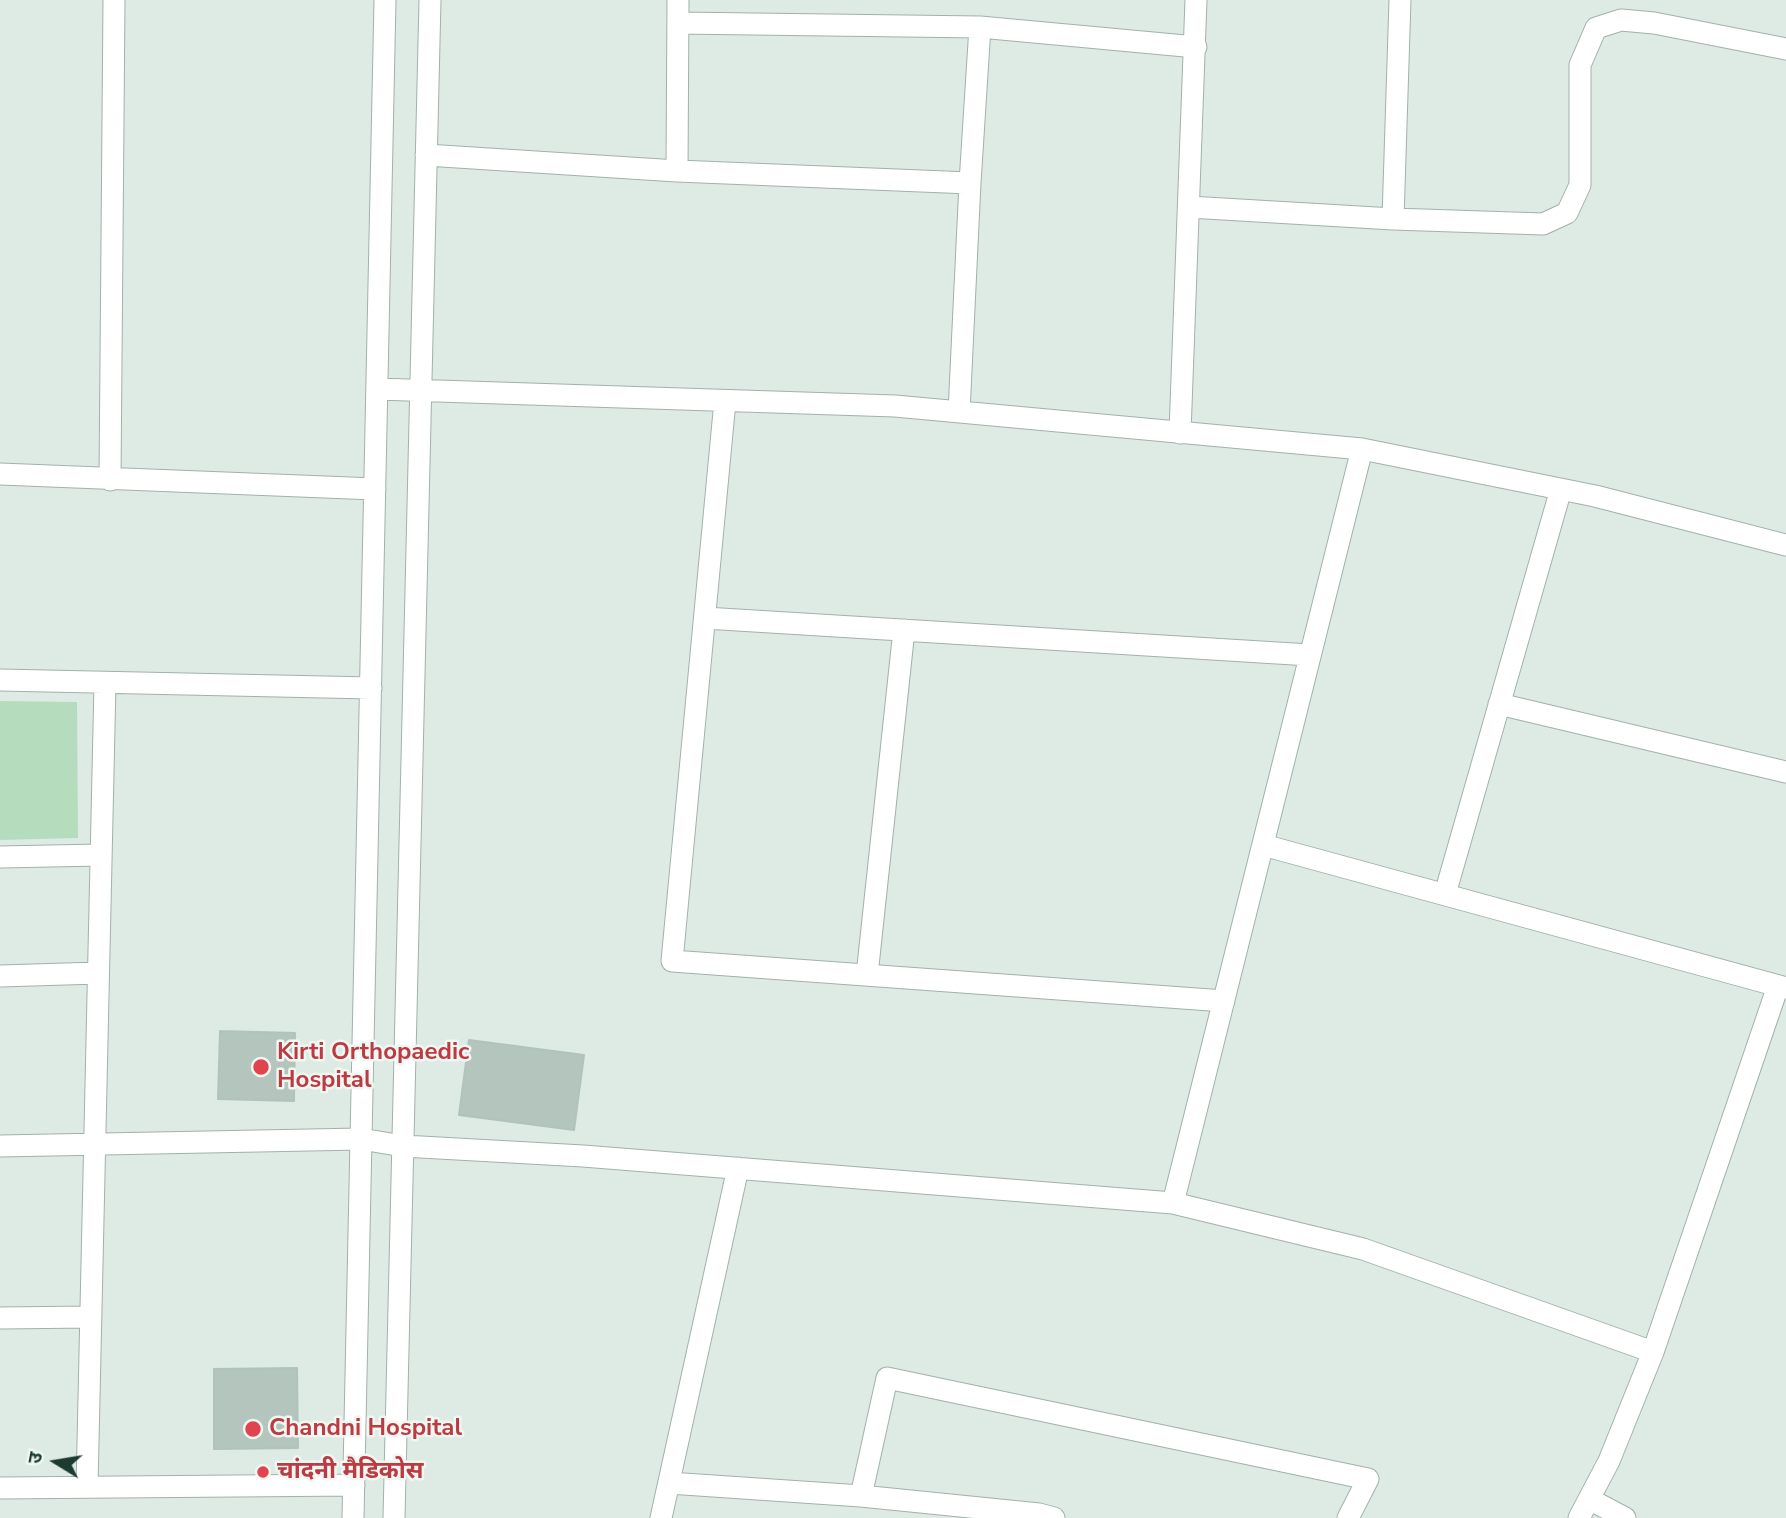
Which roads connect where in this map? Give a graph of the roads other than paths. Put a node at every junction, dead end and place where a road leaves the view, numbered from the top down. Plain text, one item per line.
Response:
1 (114, 0) edge
2 (385, 0) edge
3 (430, 0) edge
4 (678, 0) edge
5 (1196, 0) edge
6 (1400, 0) edge
7 (678, 23) junction
8 (980, 27) junction
9 (1196, 47) junction
10 (1786, 49) edge
11 (426, 155) junction
12 (677, 171) junction
13 (970, 183) junction
14 (1189, 207) junction
15 (1394, 219) junction
16 (377, 389) junction
17 (421, 391) junction
18 (725, 401) junction
19 (959, 412) junction
20 (1180, 433) junction
21 (1362, 449) junction
22 (0, 474) edge
23 (110, 480) junction
24 (375, 489) junction
25 (1561, 489) junction
26 (1786, 545) edge
27 (705, 618) junction
28 (904, 630) junction
29 (1310, 655) junction
30 (0, 680) edge
31 (105, 683) junction
32 (370, 688) junction
33 (1499, 704) junction
34 (1786, 772) edge
35 (1263, 845) junction
36 (101, 855) junction
37 (0, 857) edge
38 (1445, 894) junction
39 (98, 973) junction
40 (867, 975) junction
41 (0, 976) edge
42 (1782, 987) edge
43 (1223, 1001) junction
44 (361, 1139) junction
45 (95, 1144) junction
46 (0, 1146) edge
47 (403, 1146) junction
48 (738, 1168) junction
49 (1173, 1203) junction
50 (91, 1317) junction
51 (0, 1318) edge
52 (1653, 1352) junction
53 (668, 1483) junction
54 (354, 1485) junction
55 (87, 1486) junction
56 (0, 1488) edge
57 (862, 1496) junction
58 (1584, 1508) edge
59 (353, 1518) edge
60 (394, 1518) edge
61 (661, 1518) edge
62 (1054, 1518) edge
63 (1348, 1518) edge
64 (1625, 1518) edge

1 - 23 street
2 - 16 street
3 - 11 street
4 - 7 street
5 - 9 street
6 - 15 street
7 - 8 street
7 - 12 street
8 - 9 street
8 - 13 street
9 - 14 street
10 - 15 street
11 - 12 street
11 - 17 street
12 - 13 street
13 - 19 street
14 - 15 street
14 - 20 street
16 - 17 street
16 - 24 street
17 - 18 street
17 - 47 street
18 - 19 street
18 - 27 street
19 - 20 street
20 - 21 street
21 - 25 street
21 - 29 street
22 - 23 street
23 - 24 street
24 - 32 street
25 - 26 street
25 - 33 street
27 - 28 street
27 - 40 street
28 - 29 street
28 - 40 street
29 - 35 street
30 - 31 street
31 - 32 street
31 - 36 street
32 - 44 street
33 - 34 street
33 - 38 street
35 - 38 street
35 - 43 street
36 - 37 street
36 - 39 street
38 - 42 street
39 - 41 street
39 - 45 street
40 - 43 street
42 - 52 street
43 - 49 street
44 - 45 street
44 - 47 street
44 - 54 street
45 - 46 street
45 - 50 street
47 - 48 street
47 - 60 street
48 - 49 street
48 - 53 street
49 - 52 street
50 - 51 street
50 - 55 street
52 - 58 street
53 - 57 street
53 - 61 street
54 - 55 street
54 - 59 street
55 - 56 street
57 - 62 street
57 - 63 street
58 - 64 street

